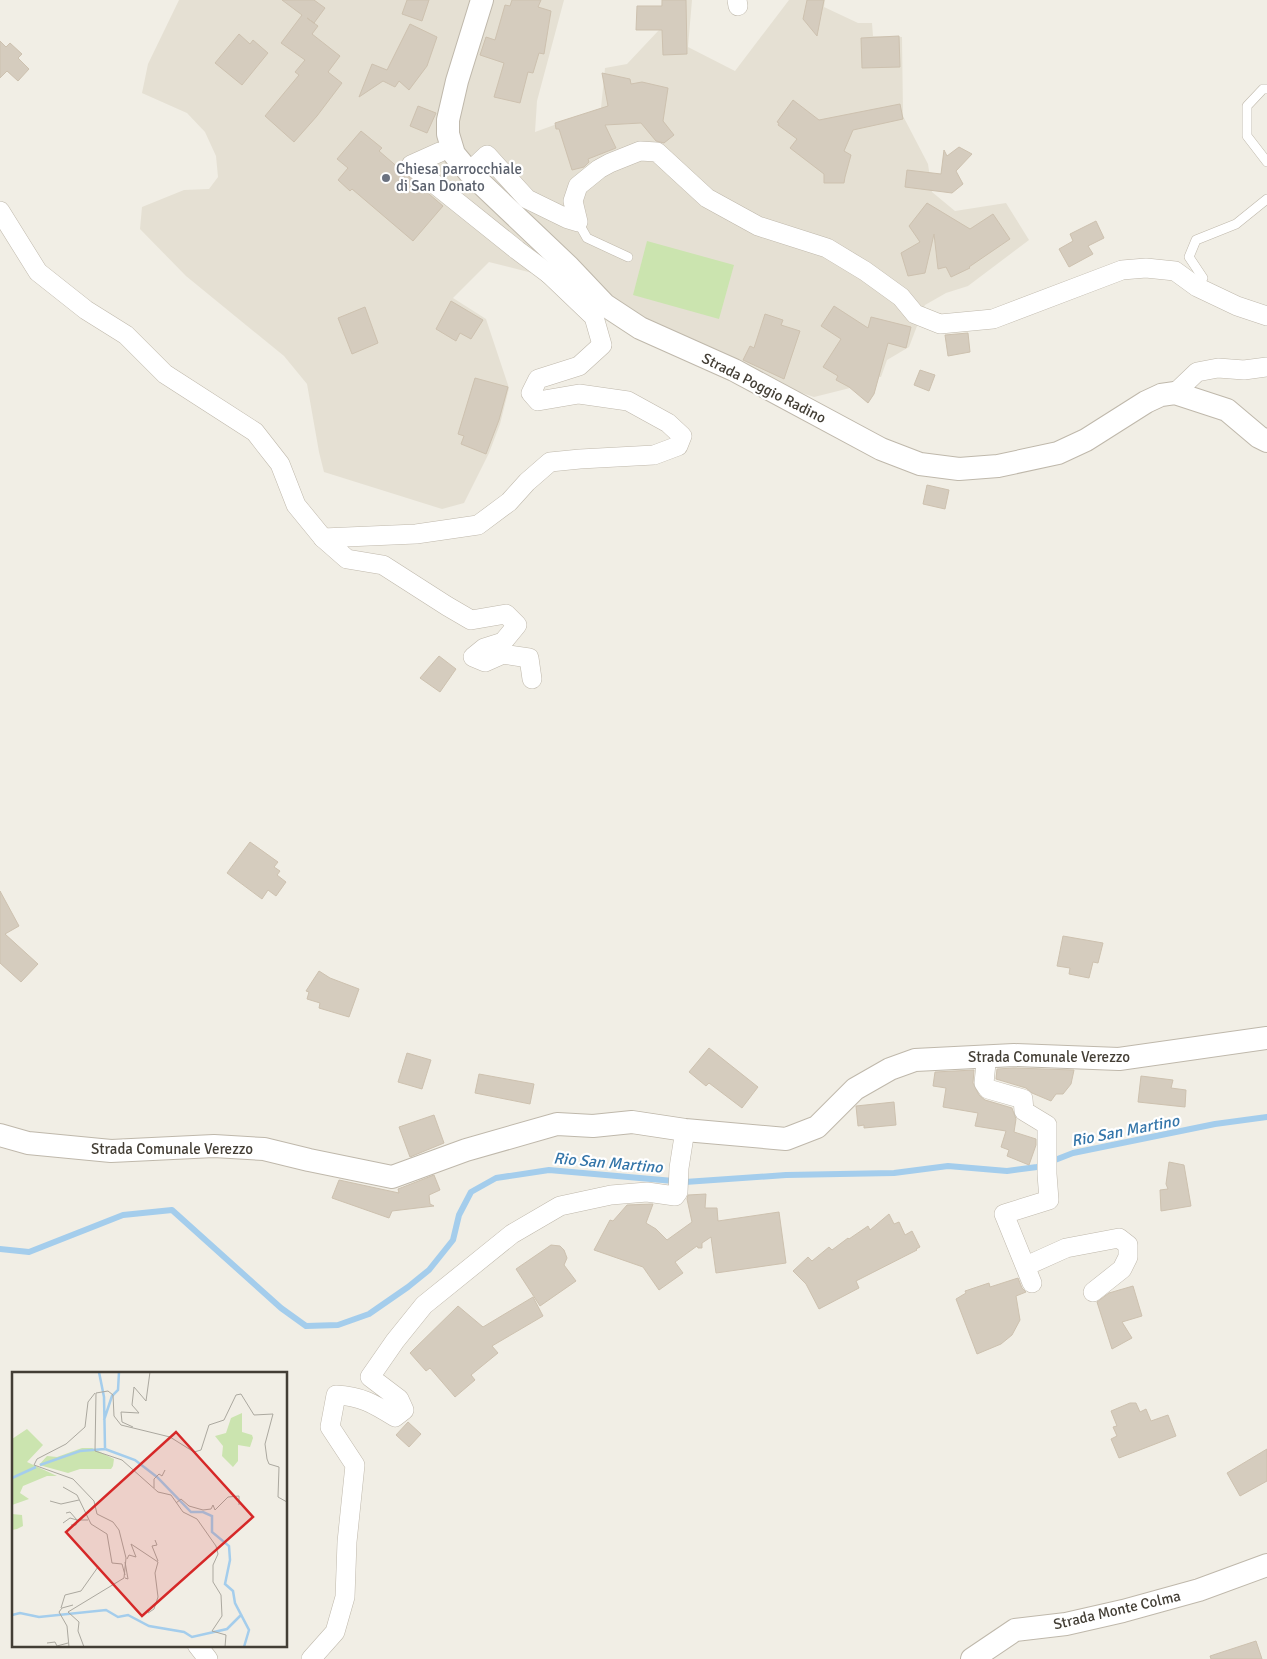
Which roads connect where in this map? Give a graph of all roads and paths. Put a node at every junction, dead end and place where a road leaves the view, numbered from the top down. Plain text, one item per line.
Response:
1 (482, 0) edge
2 (1267, 89) edge
3 (440, 152) dead end
4 (1267, 162) edge
5 (469, 172) junction
6 (1267, 199) edge
7 (0, 211) edge
8 (578, 222) junction
9 (628, 256) dead end
10 (559, 271) junction
11 (1197, 287) junction
12 (1267, 316) edge
13 (1267, 367) edge
14 (1175, 393) junction
15 (1267, 441) edge
16 (323, 538) junction
17 (532, 679) dead end
18 (1267, 1038) edge
19 (975, 1057) junction
20 (685, 1130) junction
21 (0, 1134) edge
22 (1093, 1292) dead end
23 (1267, 1565) edge
24 (198, 1646) edge
25 (208, 1659) edge
26 (311, 1659) edge
27 (972, 1659) edge

1 - 5 street, Strada Poggio Radino
2 - 4 lane
3 - 10 street
5 - 8 street
5 - 10 street, Strada Poggio Radino
6 - 11 lane
7 - 16 street
8 - 9 lane
8 - 11 street
10 - 14 street, Strada Poggio Radino
10 - 16 street
11 - 12 street
13 - 14 street
14 - 15 street
16 - 17 street
18 - 19 street, Strada Comunale Verezzo
19 - 20 street, Strada Comunale Verezzo
19 - 22 street
20 - 21 street, Strada Comunale Verezzo
20 - 26 street
23 - 27 street, Strada Monte Colma
24 - 25 street

